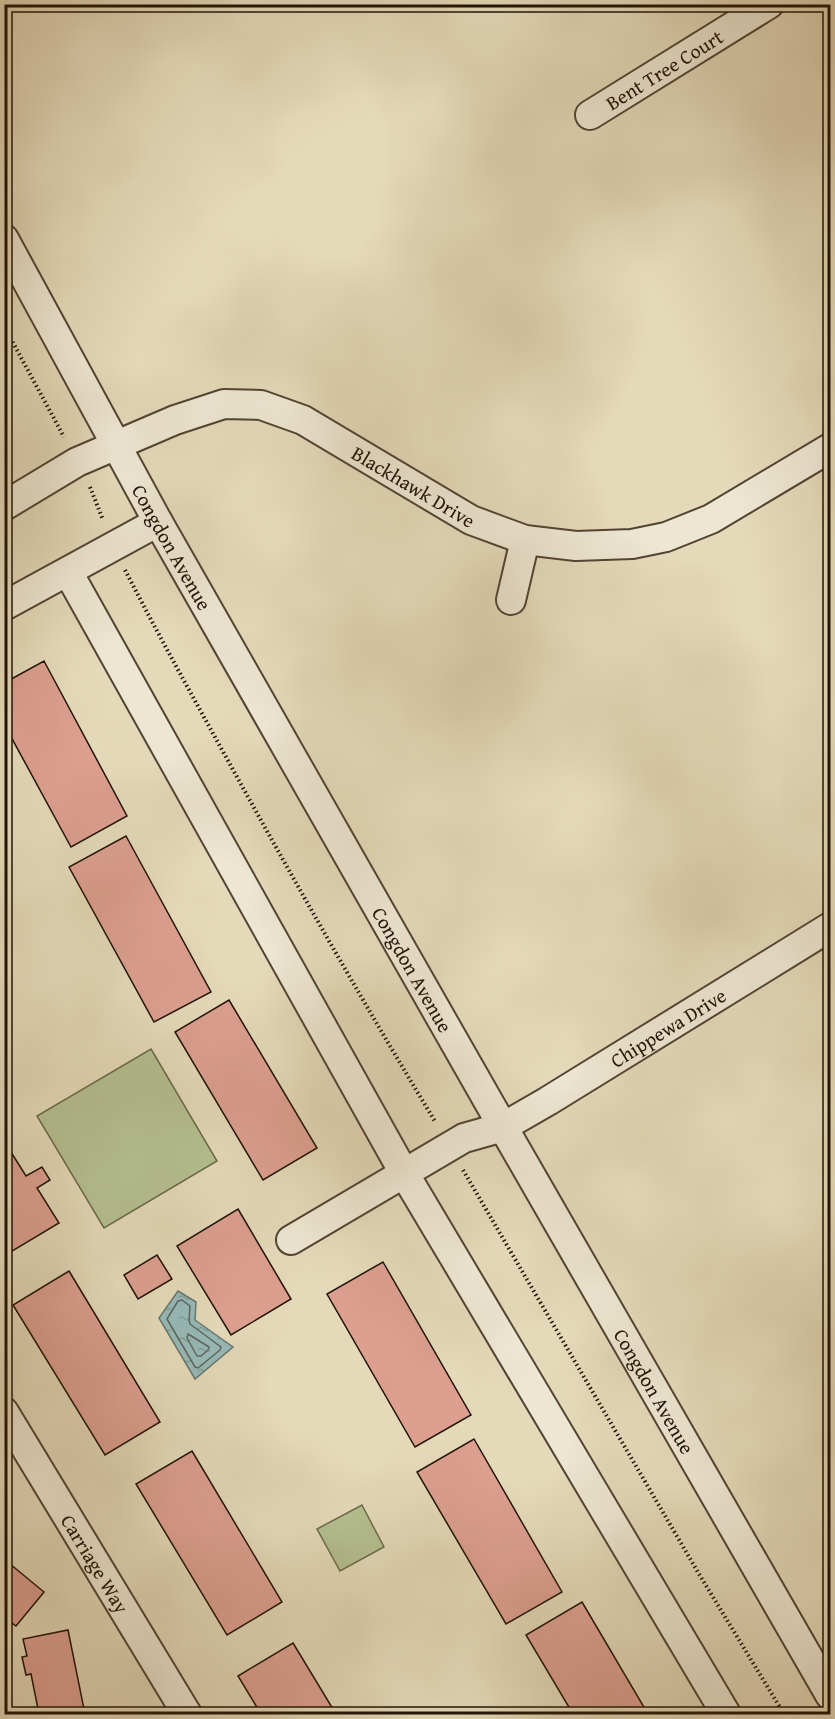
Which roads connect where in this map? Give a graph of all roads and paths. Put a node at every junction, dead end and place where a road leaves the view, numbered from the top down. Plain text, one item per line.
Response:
1 (769, 4) edge
2 (590, 115) dead end
3 (4, 239) edge
4 (4, 326) edge
5 (64, 437) dead end
6 (116, 446) junction
7 (831, 448) edge
8 (90, 487) dead end
9 (4, 506) edge
10 (158, 522) junction
11 (106, 530) dead end
12 (525, 540) junction
13 (122, 563) dead end
14 (68, 572) junction
15 (511, 600) dead end
16 (4, 606) edge
17 (831, 927) edge
18 (503, 1127) junction
19 (439, 1128) dead end
20 (460, 1166) dead end
21 (404, 1173) junction
22 (291, 1240) dead end
23 (4, 1412) edge
24 (831, 1695) edge
25 (187, 1714) edge
26 (726, 1714) edge
27 (784, 1714) edge

1 - 2 street, Bent Tree Court
3 - 6 street, Congdon Avenue
4 - 5 path
6 - 9 street, Blackhawk Drive
6 - 10 street, Congdon Avenue
6 - 12 street, Blackhawk Drive
7 - 12 street, Blackhawk Drive
8 - 11 path
10 - 14 street
10 - 18 street, Congdon Avenue
12 - 15 street
13 - 19 path
14 - 16 street
14 - 21 street
17 - 18 street, Chippewa Drive
18 - 21 street, Chippewa Drive
18 - 24 street, Congdon Avenue
20 - 27 path
21 - 22 street, Chippewa Drive
21 - 26 street
23 - 25 street, Carriage Way

